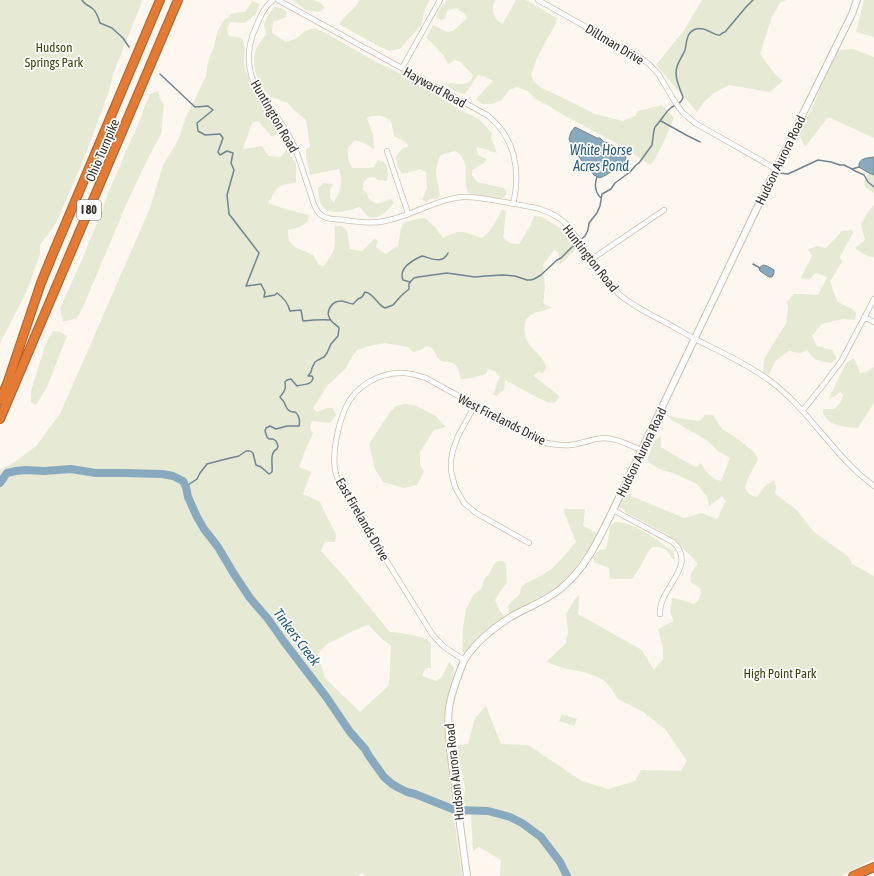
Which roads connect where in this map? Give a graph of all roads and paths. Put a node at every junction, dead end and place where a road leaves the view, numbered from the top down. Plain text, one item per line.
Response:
1 (160, 0) edge
2 (178, 0) edge
3 (272, 0) edge
4 (278, 0) edge
5 (440, 0) edge
6 (538, 0) edge
7 (857, 0) edge
8 (402, 68) junction
9 (387, 151) dead end
10 (776, 169) junction
11 (513, 204) junction
12 (664, 210) dead end
13 (408, 213) junction
14 (592, 259) junction
15 (874, 299) edge
16 (864, 317) junction
17 (874, 322) edge
18 (694, 339) junction
19 (434, 383) joint
20 (0, 400) edge
21 (475, 405) junction
22 (803, 410) junction
23 (0, 419) edge
24 (641, 450) junction
25 (874, 486) edge
26 (613, 510) junction
27 (529, 543) dead end
28 (660, 614) dead end
29 (464, 660) junction
30 (874, 867) edge
31 (467, 876) edge
32 (853, 876) edge

1 - 20 highway, Ohio Turnpike / I 80
2 - 23 highway, Ohio Turnpike / I 80
3 - 13 street, Huntington Road
4 - 8 street, Hayward Road
5 - 8 street
6 - 10 street, Dillman Drive
7 - 10 street, Hudson Aurora Road
8 - 11 street, Hayward Road
9 - 13 street
10 - 18 street, Hudson Aurora Road
11 - 13 street, Huntington Road
11 - 14 street, Huntington Road
12 - 14 street
14 - 18 street, Huntington Road
15 - 16 street
16 - 17 street
16 - 22 street
18 - 22 street, Huntington Road
18 - 24 street, Hudson Aurora Road
19 - 21 street, West Firelands Drive
19 - 29 street, East Firelands Drive
21 - 24 street, West Firelands Drive
21 - 27 street
22 - 25 street, Huntington Road
24 - 26 street, Hudson Aurora Road
26 - 28 street
26 - 29 street, Hudson Aurora Road
29 - 31 street, Hudson Aurora Road
30 - 32 highway

